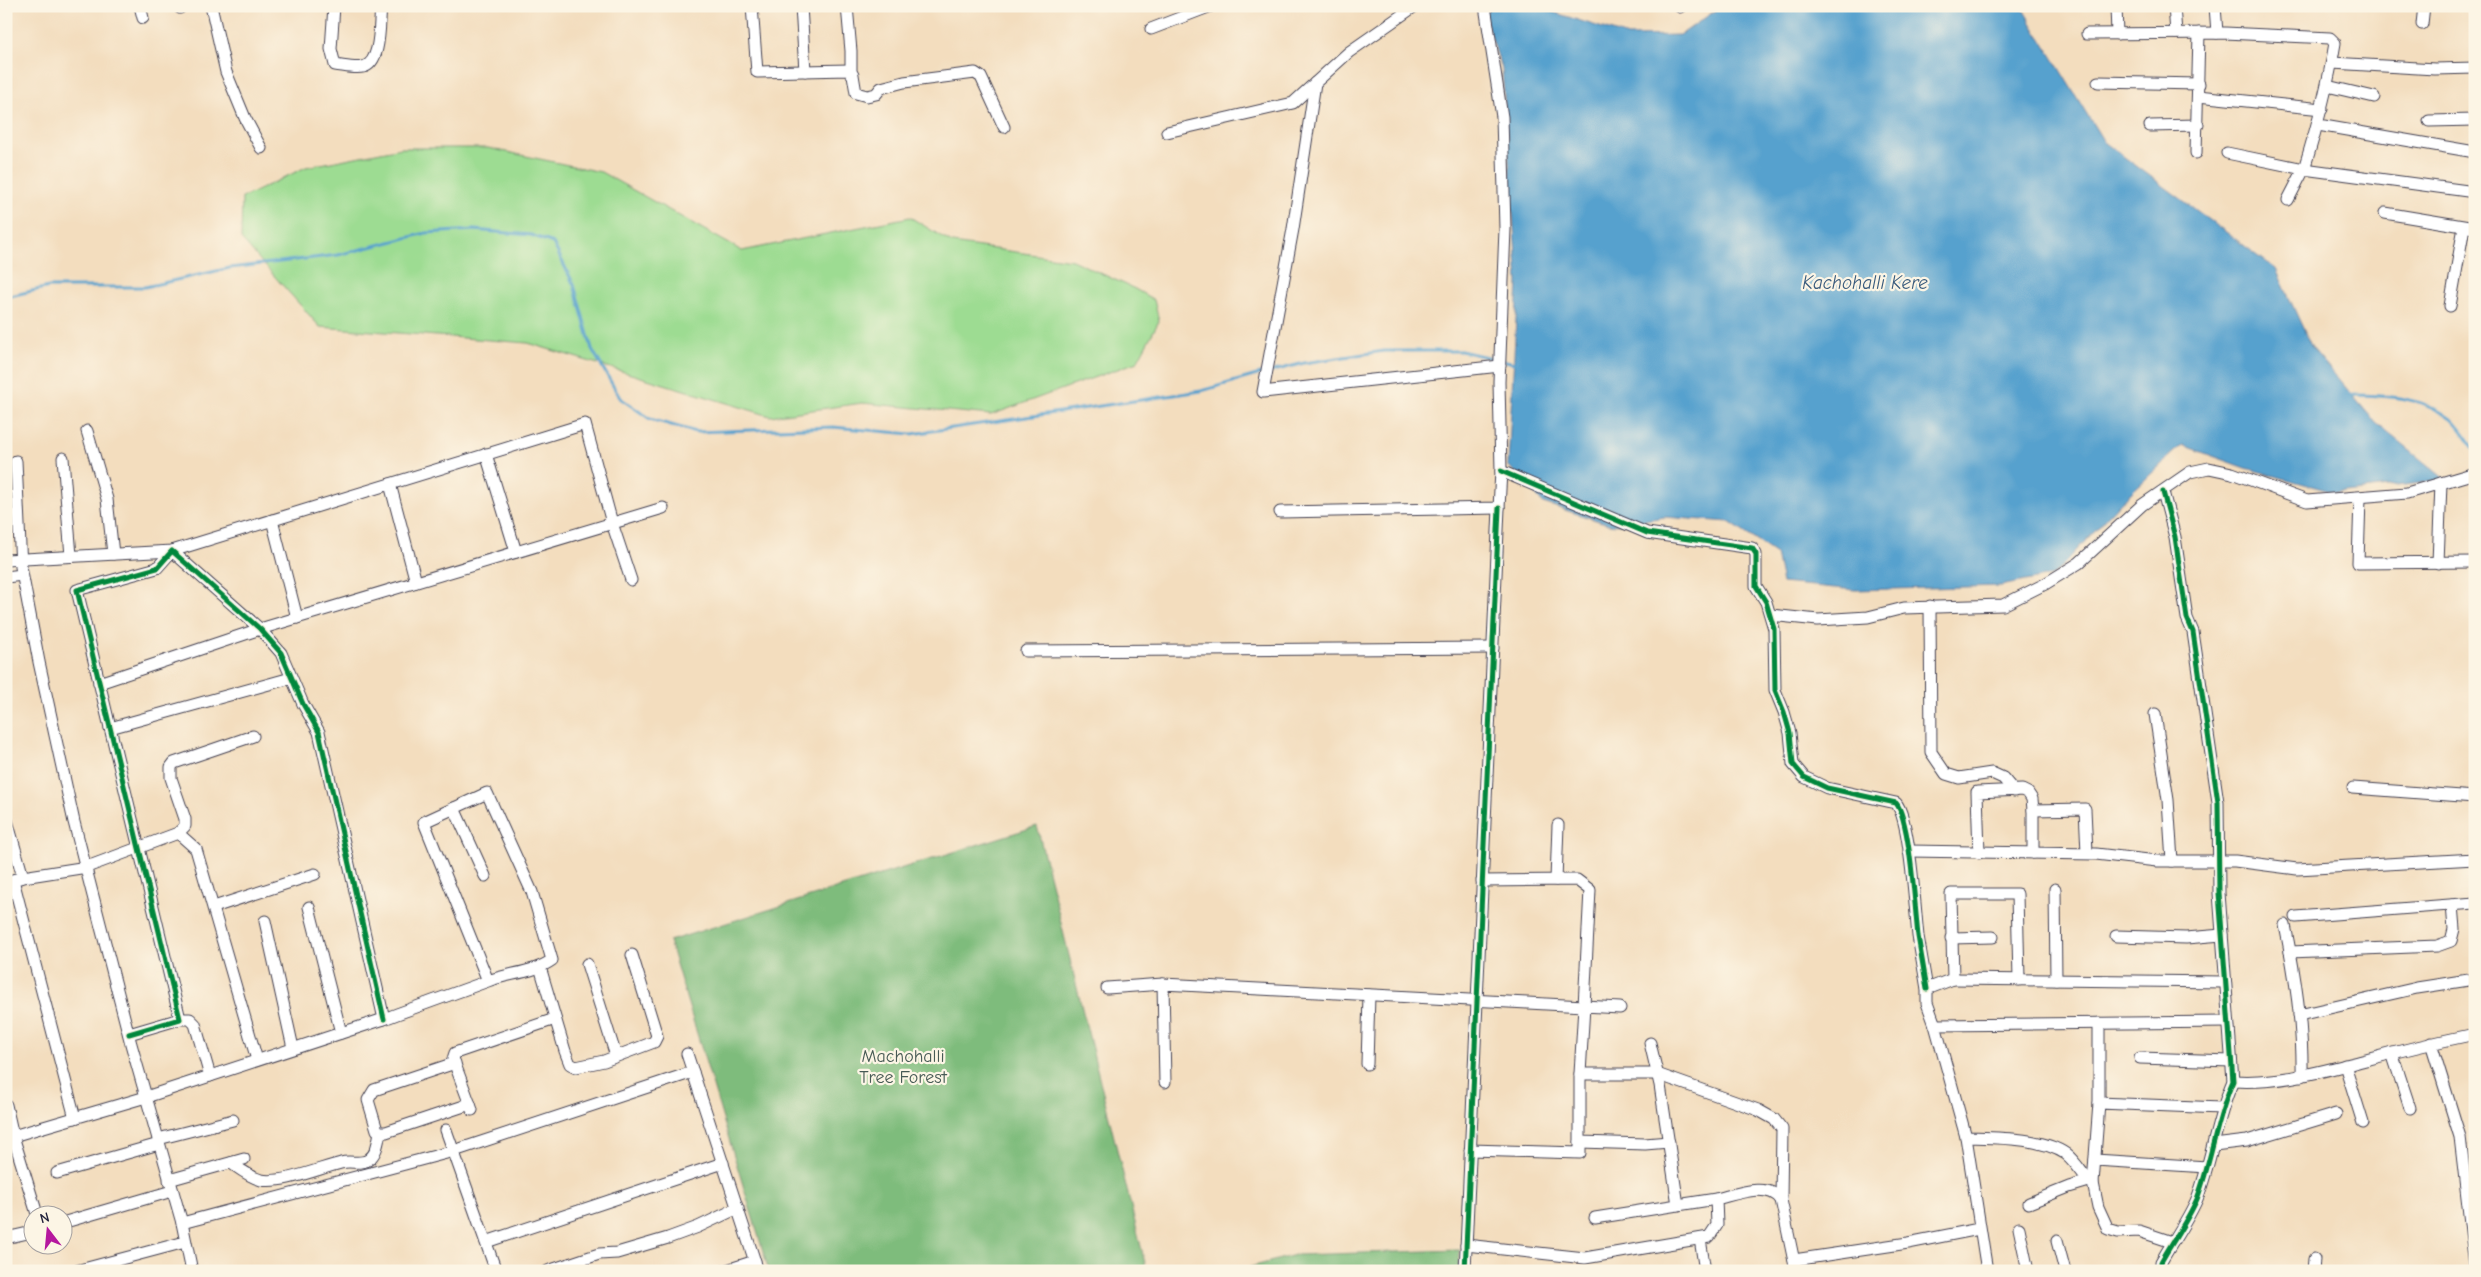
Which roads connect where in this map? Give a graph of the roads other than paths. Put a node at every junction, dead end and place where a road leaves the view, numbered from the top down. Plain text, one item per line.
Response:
1 (140, 6) edge
2 (211, 6) edge
3 (334, 6) edge
4 (381, 6) edge
5 (752, 6) edge
6 (800, 6) edge
7 (847, 6) edge
8 (1211, 6) edge
9 (1415, 6) edge
10 (1485, 6) edge
11 (2116, 6) edge
12 (2174, 6) edge
13 (2215, 6) edge
14 (2424, 6) edge
15 (143, 18) dead end
16 (2422, 24) dead end
17 (1151, 29) dead end
18 (2176, 33) junction
19 (2199, 33) junction
20 (2217, 33) junction
21 (2086, 34) dead end
22 (2117, 34) junction
23 (2332, 63) junction
24 (2475, 68) edge
25 (805, 71) junction
26 (851, 73) junction
27 (2098, 82) dead end
28 (1315, 83) junction
29 (2199, 84) junction
30 (2327, 86) junction
31 (2198, 96) junction
32 (2374, 96) dead end
33 (2322, 109) junction
34 (2475, 120) edge
35 (2428, 122) dead end
36 (2318, 125) junction
37 (1004, 126) dead end
38 (2150, 126) dead end
39 (2198, 126) junction
40 (1167, 132) dead end
41 (261, 148) dead end
42 (2475, 152) edge
43 (2196, 153) dead end
44 (2227, 153) dead end
45 (2304, 169) junction
46 (2475, 192) edge
47 (2288, 200) dead end
48 (2385, 213) dead end
49 (2470, 227) edge
50 (2450, 306) dead end
51 (1500, 366) junction
52 (87, 430) dead end
53 (486, 454) junction
54 (63, 458) dead end
55 (16, 461) dead end
56 (1501, 471) junction
57 (2475, 474) edge
58 (390, 484) junction
59 (2441, 484) junction
60 (2163, 492) junction
61 (2360, 498) junction
62 (663, 508) dead end
63 (1499, 508) junction
64 (1280, 512) dead end
65 (272, 520) junction
66 (612, 523) junction
67 (172, 551) junction
68 (516, 552) junction
69 (113, 554) junction
70 (70, 556) junction
71 (20, 558) junction
72 (6, 560) edge
73 (2475, 562) edge
74 (2438, 563) junction
75 (22, 575) junction
76 (6, 577) edge
77 (630, 580) dead end
78 (416, 582) junction
79 (1930, 606) junction
80 (1771, 615) junction
81 (297, 618) junction
82 (260, 629) junction
83 (1493, 648) junction
84 (1026, 650) dead end
85 (291, 678) junction
86 (99, 683) junction
87 (2155, 714) dead end
88 (110, 728) junction
89 (253, 736) dead end
90 (2353, 788) dead end
91 (2014, 791) junction
92 (2475, 797) edge
93 (454, 808) junction
94 (2032, 810) junction
95 (6, 817) edge
96 (1558, 825) dead end
97 (178, 833) junction
98 (139, 848) junction
99 (1909, 851) junction
100 (1979, 853) junction
101 (2033, 853) junction
102 (2087, 853) junction
103 (2475, 859) edge
104 (2172, 861) junction
105 (2220, 861) junction
106 (87, 867) junction
107 (315, 874) dead end
108 (486, 876) dead end
109 (14, 879) edge
110 (1556, 880) junction
111 (1482, 881) junction
112 (2055, 889) dead end
113 (2475, 903) edge
114 (2452, 905) junction
115 (214, 907) junction
116 (310, 907) dead end
117 (2296, 917) dead end
118 (265, 921) dead end
119 (2285, 925) dead end
120 (2222, 935) junction
121 (2116, 936) dead end
122 (1994, 937) dead end
123 (1951, 938) junction
124 (2290, 952) junction
125 (632, 955) dead end
126 (587, 964) dead end
127 (540, 967) junction
128 (1952, 979) junction
129 (2475, 979) edge
130 (2019, 980) junction
131 (2056, 980) junction
132 (488, 981) junction
133 (2225, 982) junction
134 (1163, 984) junction
135 (1107, 988) dead end
136 (1928, 989) junction
137 (1369, 995) junction
138 (1476, 1000) junction
139 (1584, 1006) junction
140 (1620, 1008) dead end
141 (2299, 1014) junction
142 (180, 1019) junction
143 (384, 1019) junction
144 (555, 1019) junction
145 (2228, 1022) junction
146 (2099, 1023) junction
147 (1935, 1025) junction
148 (341, 1033) junction
149 (129, 1034) junction
150 (2475, 1034) edge
151 (1650, 1043) dead end
152 (2432, 1043) junction
153 (293, 1048) junction
154 (2392, 1053) junction
155 (687, 1054) dead end
156 (616, 1056) junction
157 (2140, 1058) dead end
158 (257, 1060) junction
159 (2232, 1061) junction
160 (455, 1063) junction
161 (1367, 1064) dead end
162 (2345, 1065) junction
163 (693, 1072) junction
164 (1580, 1074) junction
165 (1657, 1074) junction
166 (210, 1076) junction
167 (2302, 1076) junction
168 (2233, 1081) junction
169 (1165, 1082) dead end
170 (146, 1097) junction
171 (2099, 1103) junction
172 (2222, 1108) junction
173 (2410, 1108) dead end
174 (7, 1111) edge
175 (2336, 1114) dead end
176 (75, 1118) junction
177 (233, 1120) dead end
178 (2363, 1123) dead end
179 (446, 1130) dead end
180 (380, 1132) junction
181 (10, 1137) edge
182 (1966, 1137) junction
183 (159, 1142) junction
184 (1580, 1142) junction
185 (1668, 1142) junction
186 (2214, 1145) junction
187 (1470, 1150) junction
188 (454, 1151) junction
189 (244, 1159) dead end
190 (2095, 1160) junction
191 (231, 1163) junction
192 (723, 1163) junction
193 (2207, 1167) junction
194 (2470, 1172) edge
195 (57, 1173) dead end
196 (2091, 1182) junction
197 (171, 1185) junction
198 (1716, 1199) junction
199 (1781, 1200) junction
200 (2029, 1203) dead end
201 (33, 1204) edge
202 (1678, 1205) junction
203 (738, 1208) junction
204 (2472, 1216) edge
205 (1595, 1218) dead end
206 (72, 1220) edge
207 (182, 1223) junction
208 (2018, 1228) dead end
209 (1979, 1229) junction
210 (22, 1234) edge
211 (6, 1238) edge
212 (1700, 1239) junction
213 (2057, 1241) dead end
214 (184, 1242) junction
215 (486, 1242) junction
216 (2172, 1242) junction
217 (1466, 1244) junction
218 (1585, 1258) junction
219 (2314, 1259) dead end
220 (1795, 1265) edge
221 (757, 1266) edge
222 (2475, 1266) edge
223 (76, 1271) edge
224 (192, 1271) edge
225 (496, 1271) edge
226 (548, 1271) edge
227 (724, 1271) edge
228 (1465, 1271) edge
229 (1587, 1271) edge
230 (1705, 1271) edge
231 (1987, 1271) edge
232 (2028, 1271) edge
233 (2065, 1271) edge
234 (2161, 1271) edge
235 (2313, 1271) edge

1 - 15 street
2 - 41 street
3 - 4 street
5 - 25 street
6 - 25 street
7 - 26 street
8 - 17 street
9 - 28 street
10 - 51 street
11 - 22 street
12 - 18 street
13 - 20 street
14 - 16 street
18 - 19 street
18 - 22 street
19 - 20 street
19 - 29 street
20 - 23 street
21 - 22 street
23 - 24 street
23 - 30 street
25 - 26 street
26 - 37 street
27 - 29 street
28 - 40 street
28 - 51 street
29 - 31 street
30 - 32 street
30 - 33 street
31 - 33 street
31 - 39 street
33 - 36 street
34 - 35 street
36 - 42 street
36 - 45 street
38 - 39 street
39 - 43 street
44 - 45 street
45 - 46 street
45 - 47 street
48 - 49 street
49 - 50 street
51 - 56 street
52 - 69 street
53 - 58 street
53 - 66 street
53 - 68 street
54 - 70 street
55 - 71 street
56 - 63 street
56 - 80 street
57 - 59 street
58 - 65 street
58 - 78 street
59 - 61 street
59 - 74 street
60 - 61 street
60 - 79 street
60 - 105 street
61 - 74 street
62 - 66 street
63 - 64 street
63 - 83 street
65 - 67 street
65 - 81 street
66 - 68 street
66 - 77 street
67 - 69 street
67 - 82 street
67 - 86 street
68 - 78 street
69 - 70 street
70 - 71 street
71 - 72 street
71 - 75 street
73 - 74 street
75 - 76 street
75 - 106 street
78 - 81 street
79 - 80 street
79 - 91 street
80 - 99 street
81 - 82 street
82 - 85 street
82 - 86 street
83 - 84 street
83 - 111 street
85 - 88 street
85 - 143 street
86 - 88 street
87 - 104 street
88 - 98 street
89 - 97 street
90 - 92 street
91 - 94 street
91 - 100 street
93 - 108 street
93 - 127 street
93 - 132 street
94 - 101 street
94 - 102 street
95 - 109 street
96 - 110 street
97 - 98 street
97 - 115 street
98 - 106 street
98 - 142 street
99 - 100 street
99 - 136 street
100 - 101 street
101 - 102 street
102 - 104 street
103 - 105 street
104 - 105 street
105 - 120 street
106 - 109 street
106 - 149 street
107 - 115 street
109 - 176 street
110 - 111 street
110 - 139 street
111 - 138 street
112 - 131 street
113 - 114 street
114 - 117 street
114 - 124 street
115 - 158 street
116 - 148 street
118 - 153 street
119 - 124 street
120 - 121 street
120 - 133 street
122 - 123 street
123 - 128 street
123 - 130 street
124 - 141 street
125 - 156 street
126 - 156 street
127 - 132 street
127 - 144 street
128 - 130 street
128 - 136 street
129 - 141 street
130 - 131 street
131 - 133 street
132 - 143 street
133 - 145 street
134 - 135 street
134 - 137 street
134 - 169 street
136 - 147 street
137 - 138 street
137 - 161 street
138 - 139 street
138 - 187 street
139 - 140 street
139 - 164 street
141 - 167 street
142 - 149 street
142 - 166 street
143 - 148 street
144 - 156 street
144 - 160 street
145 - 146 street
145 - 159 street
146 - 147 street
146 - 171 street
147 - 182 street
148 - 153 street
149 - 170 street
150 - 152 street
151 - 165 street
152 - 154 street
152 - 194 street
153 - 158 street
154 - 162 street
154 - 173 street
155 - 163 street
157 - 159 street
158 - 166 street
159 - 168 street
160 - 180 street
160 - 180 street
162 - 167 street
162 - 178 street
163 - 188 street
163 - 192 street
164 - 165 street
164 - 184 street
165 - 185 street
165 - 199 street
166 - 170 street
167 - 168 street
168 - 172 street
170 - 176 street
170 - 183 street
171 - 172 street
171 - 190 street
172 - 186 street
174 - 181 street
175 - 186 street
176 - 181 street
177 - 183 street
179 - 188 street
180 - 191 street
181 - 201 street
182 - 196 street
182 - 209 street
183 - 195 street
183 - 197 street
184 - 185 street
184 - 187 street
185 - 202 street
186 - 193 street
187 - 217 street
188 - 207 street
188 - 215 street
189 - 191 street
190 - 193 street
190 - 196 street
191 - 197 street
192 - 203 street
192 - 215 street
193 - 216 street
194 - 204 street
196 - 200 street
196 - 216 street
197 - 206 street
197 - 207 street
198 - 199 street
198 - 202 street
198 - 212 street
199 - 220 street
202 - 205 street
203 - 221 street
203 - 226 street
204 - 222 street
207 - 214 street
208 - 232 street
209 - 220 street
209 - 231 street
210 - 211 street
212 - 218 street
212 - 230 street
213 - 233 street
214 - 223 street
214 - 224 street
215 - 225 street
216 - 234 street
217 - 218 street
217 - 228 street
218 - 229 street
219 - 235 street
221 - 227 street

